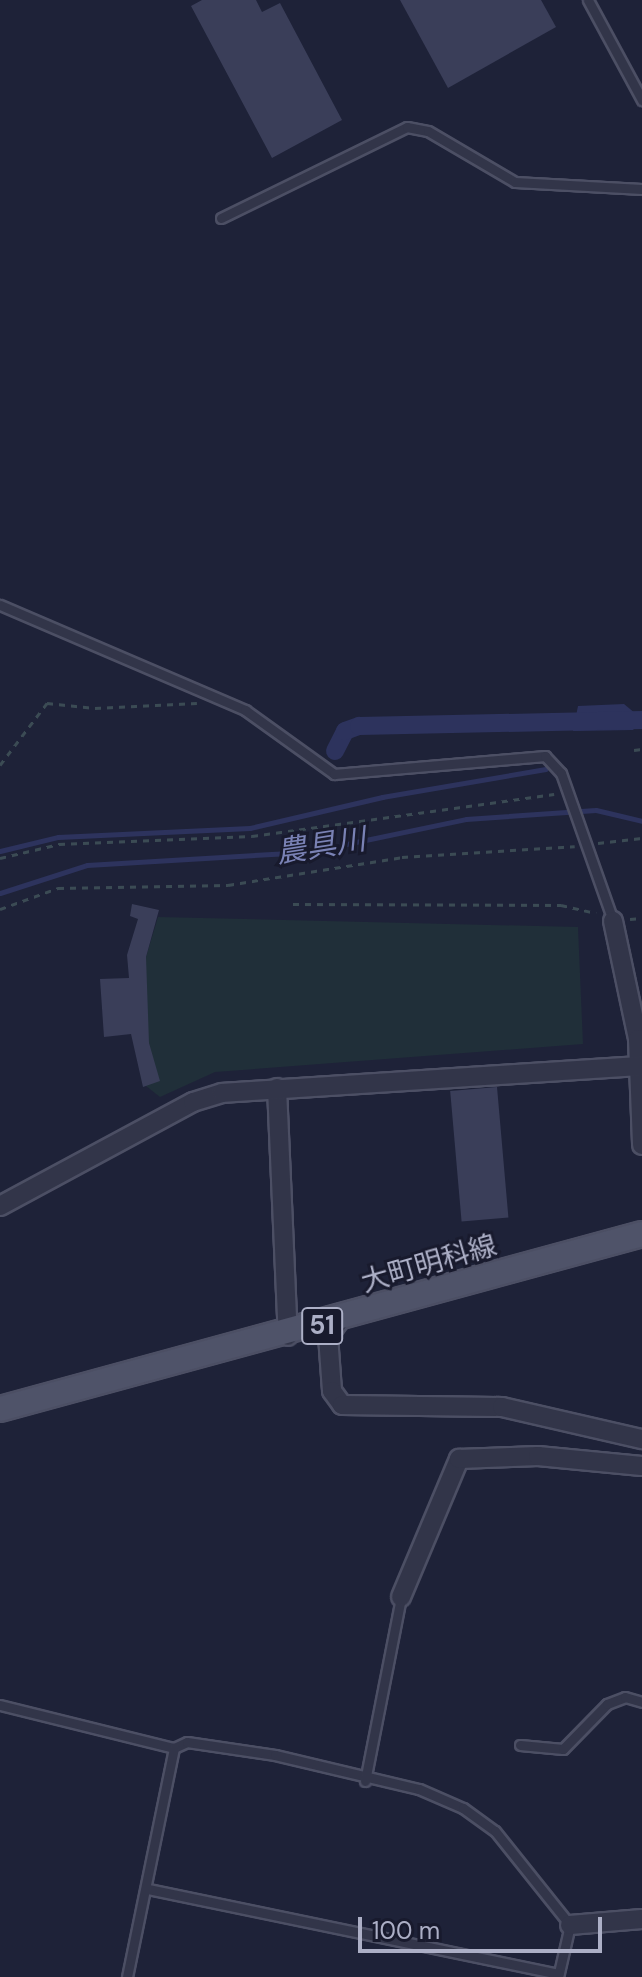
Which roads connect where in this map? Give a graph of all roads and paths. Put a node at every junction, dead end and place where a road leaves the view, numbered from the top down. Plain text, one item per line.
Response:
1 (588, 0) edge
2 (642, 100) edge
3 (642, 189) edge
4 (221, 218) dead end
5 (0, 605) edge
6 (216, 698) junction
7 (642, 749) edge
8 (634, 750) dead end
9 (0, 765) edge
10 (566, 795) junction
11 (642, 838) edge
12 (583, 842) junction
13 (0, 858) edge
14 (293, 904) dead end
15 (0, 909) edge
16 (613, 921) junction
17 (642, 1066) edge
18 (277, 1088) junction
19 (642, 1145) edge
20 (0, 1206) edge
21 (642, 1234) edge
22 (339, 1321) junction
23 (288, 1336) junction
24 (0, 1409) edge
25 (642, 1439) edge
26 (642, 1466) edge
27 (401, 1597) joint
28 (642, 1702) edge
29 (0, 1705) edge
30 (520, 1745) dead end
31 (174, 1748) junction
32 (365, 1781) junction
33 (148, 1889) junction
34 (642, 1919) edge
35 (570, 1925) junction
36 (558, 1976) edge
37 (127, 1977) edge

1 - 2 lane
3 - 4 lane
5 - 6 lane
6 - 9 path
6 - 10 lane
7 - 8 path
10 - 12 lane
10 - 13 path
11 - 12 path
12 - 15 path
12 - 16 lane
14 - 16 path
16 - 17 street
17 - 18 street
17 - 19 street
18 - 20 street
18 - 23 street
21 - 22 main road, 大町明科線 / 51
22 - 23 main road, 大町明科線 / 51
22 - 25 street
23 - 24 main road, 大町明科線 / 51
26 - 27 street
27 - 32 lane
28 - 30 lane
29 - 31 lane
31 - 32 lane
31 - 33 lane
32 - 35 lane
33 - 36 lane
33 - 37 lane
34 - 35 street
35 - 36 lane

